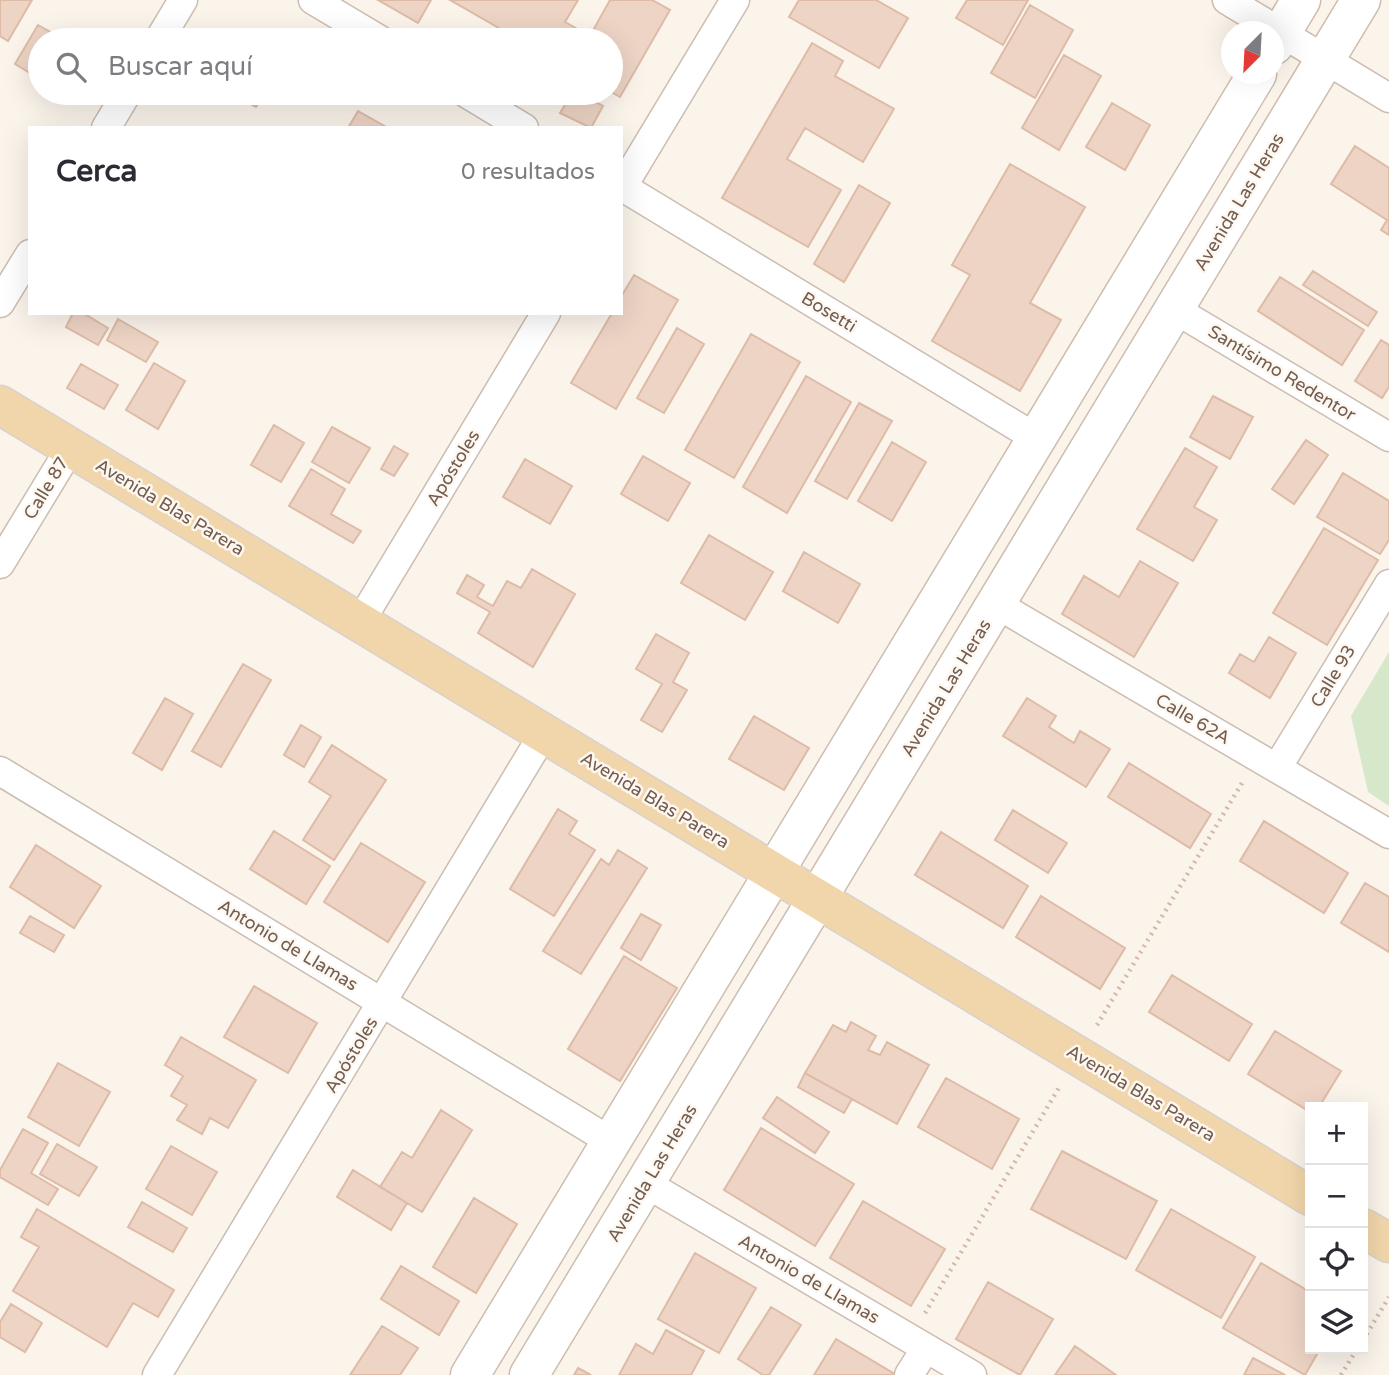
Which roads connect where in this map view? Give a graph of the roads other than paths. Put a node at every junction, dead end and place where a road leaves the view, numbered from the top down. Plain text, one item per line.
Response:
1 (183, 0) edge
2 (313, 0) edge
3 (735, 0) edge
4 (1227, 0) edge
5 (1301, 0) edge
6 (1361, 0) edge
7 (1254, 21) edge
8 (166, 28) edge
9 (360, 28) edge
10 (1284, 28) edge
11 (1284, 42) edge
12 (1325, 60) junction
13 (1250, 84) edge
14 (1389, 98) edge
15 (120, 105) edge
16 (486, 105) edge
17 (107, 126) edge
18 (521, 126) edge
19 (623, 185) edge
20 (623, 188) edge
21 (28, 257) edge
22 (0, 303) edge
23 (1174, 309) junction
24 (545, 315) edge
25 (0, 405) edge
26 (1389, 437) edge
27 (1036, 439) junction
28 (71, 447) junction
29 (0, 564) edge
30 (1389, 584) edge
31 (996, 604) junction
32 (360, 622) junction
33 (544, 733) junction
34 (1277, 768) junction
35 (0, 771) edge
36 (1389, 834) edge
37 (774, 872) junction
38 (818, 898) junction
39 (384, 1002) junction
40 (612, 1142) junction
41 (645, 1183) junction
42 (1305, 1193) edge
43 (1365, 1228) edge
44 (1389, 1243) edge
45 (926, 1348) junction
46 (157, 1375) edge
47 (470, 1375) edge
48 (529, 1375) edge
49 (909, 1375) edge
50 (972, 1375) edge

1 - 8 street
2 - 9 street
3 - 19 street
4 - 7 street
5 - 10 main road
6 - 12 main road, Avenida Las Heras
11 - 12 street
12 - 14 street
12 - 23 main road, Avenida Las Heras
13 - 27 main road
15 - 17 street
16 - 18 street
20 - 27 street, Bosetti
21 - 22 street
23 - 26 street, Santísimo Redentor
23 - 31 main road, Avenida Las Heras
24 - 32 street, Apóstoles
25 - 28 main road, Avenida Blas Parera
27 - 37 main road
28 - 29 street, Calle 87
28 - 32 main road, Avenida Blas Parera
30 - 34 street, Calle 93
31 - 34 street, Calle 62A
31 - 38 main road, Avenida Las Heras
32 - 33 main road, Avenida Blas Parera
33 - 37 main road, Avenida Blas Parera
33 - 39 street, Apóstoles
34 - 36 street, Calle 62A
35 - 39 street, Antonio de Llamas
37 - 38 main road, Avenida Blas Parera
37 - 40 main road
38 - 41 main road, Avenida Las Heras
38 - 42 main road, Avenida Blas Parera
39 - 40 street, Antonio de Llamas
39 - 46 street, Apóstoles
40 - 47 main road
41 - 45 street, Antonio de Llamas
41 - 48 main road, Avenida Las Heras
43 - 44 main road
45 - 49 street
45 - 50 street, Antonio de Llamas

